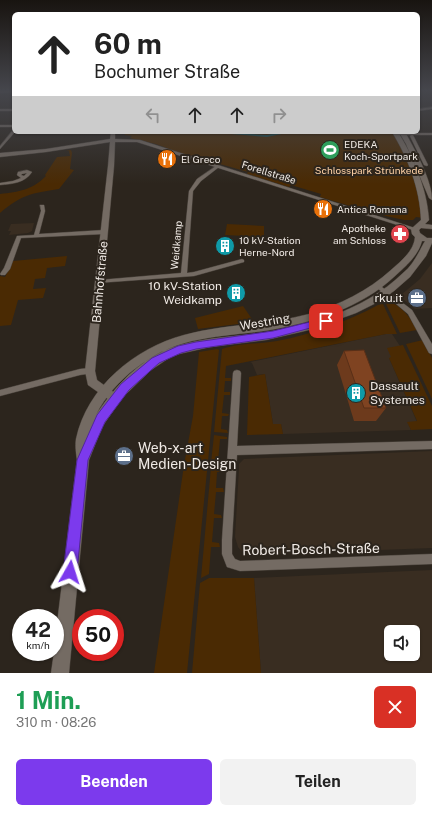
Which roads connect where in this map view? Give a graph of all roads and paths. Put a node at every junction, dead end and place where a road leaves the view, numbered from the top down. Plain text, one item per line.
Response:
1 (0, 126) edge
2 (12, 126) edge
3 (12, 133) edge
4 (113, 134) edge
5 (118, 134) edge
6 (403, 134) edge
7 (432, 134) edge
8 (114, 139) junction
9 (0, 148) edge
10 (0, 155) edge
11 (410, 164) junction
12 (418, 165) junction
13 (426, 165) junction
14 (432, 166) edge
15 (217, 167) junction
16 (23, 178) dead end
17 (0, 184) edge
18 (432, 198) edge
19 (42, 206) dead end
20 (432, 227) edge
21 (418, 230) junction
22 (104, 232) junction
23 (36, 236) junction
24 (431, 240) edge
25 (242, 261) dead end
26 (3, 274) dead end
27 (184, 275) junction
28 (99, 282) junction
29 (382, 289) junction
30 (432, 350) edge
31 (90, 371) junction
32 (237, 373) dead end
33 (0, 394) edge
34 (110, 396) junction
35 (432, 444) edge
36 (232, 451) junction
37 (432, 559) edge
38 (60, 673) edge

1 - 2 street
3 - 9 street
4 - 8 street, Bahnhofstraße
5 - 8 street, Bahnhofstraße
6 - 7 street
6 - 11 main road, Westring
6 - 12 main road
6 - 13 street
8 - 10 street, Forellstraße
8 - 15 street, Forellstraße
8 - 22 street, Bahnhofstraße
11 - 12 street
11 - 21 main road, Westring
12 - 13 street
12 - 18 main road
13 - 14 street
15 - 21 street, Forellstraße
15 - 27 street, Weidkamp
16 - 17 street
19 - 23 street
20 - 21 main road
21 - 24 main road
21 - 29 main road, Westring
22 - 23 street
22 - 28 street, Bahnhofstraße
23 - 26 street
24 - 29 main road, Westring
25 - 27 street
27 - 28 street, Weidkamp
28 - 31 street, Bahnhofstraße
29 - 30 street
29 - 34 main road, Westring
31 - 33 street
31 - 34 street
32 - 36 street, Robert-Bosch-Straße
34 - 38 main road
35 - 36 street
36 - 37 street, Robert-Bosch-Straße

